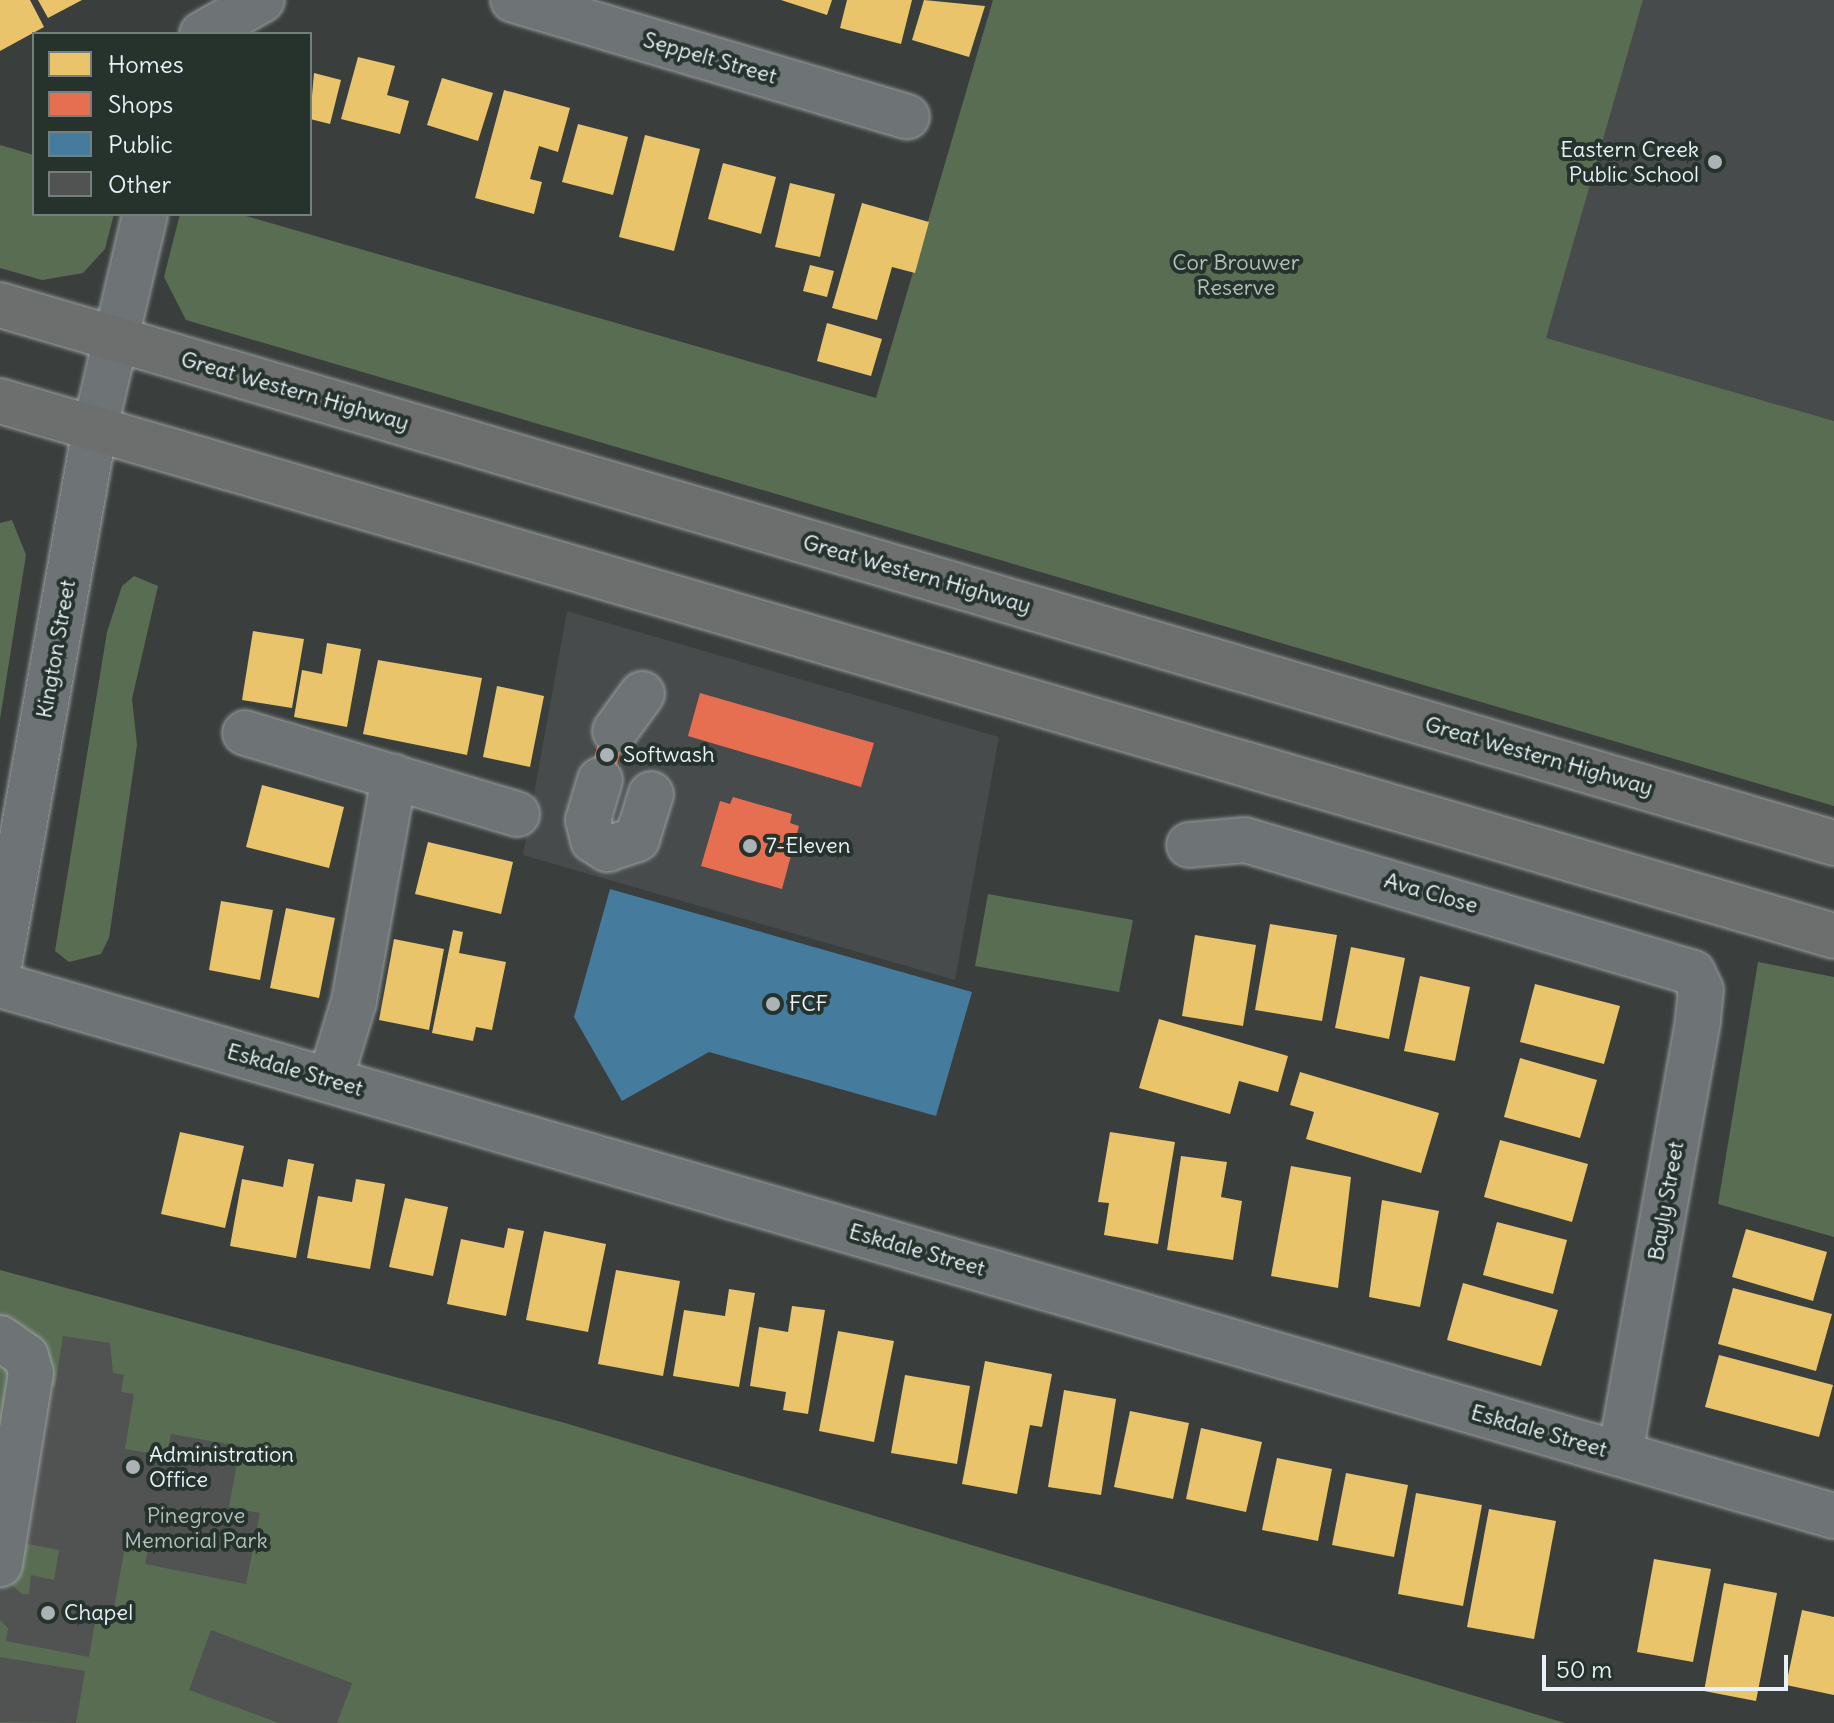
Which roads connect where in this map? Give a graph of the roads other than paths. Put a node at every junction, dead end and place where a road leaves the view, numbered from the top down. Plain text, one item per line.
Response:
1 (262, 0) edge
2 (513, 0) edge
3 (206, 32) edge
4 (907, 117) dead end
5 (144, 216) edge
6 (0, 305) edge
7 (113, 337) junction
8 (0, 401) edge
9 (95, 428) junction
10 (642, 694) dead end
11 (615, 731) dead end
12 (245, 733) dead end
13 (394, 777) junction
14 (600, 780) dead end
15 (651, 794) dead end
16 (517, 814) dead end
17 (1834, 843) edge
18 (1189, 845) dead end
19 (1834, 936) edge
20 (0, 961) edge
21 (1670, 962) joint
22 (0, 985) edge
23 (330, 1080) junction
24 (0, 1338) edge
25 (1620, 1454) junction
26 (1834, 1516) edge
27 (0, 1565) edge

1 - 3 street
2 - 4 street, Seppelt Street
5 - 7 street, Kington Street
6 - 7 highway, Great Western Highway
7 - 9 street, Kington Street
7 - 17 highway, Great Western Highway
8 - 9 highway
9 - 19 highway
9 - 20 street, Kington Street
10 - 11 street
12 - 13 street
13 - 16 street
13 - 23 street
14 - 15 street
18 - 21 street, Ava Close
21 - 25 street, Bayly Street
22 - 23 street, Eskdale Street
23 - 25 street, Eskdale Street
24 - 27 street
25 - 26 street, Eskdale Street

